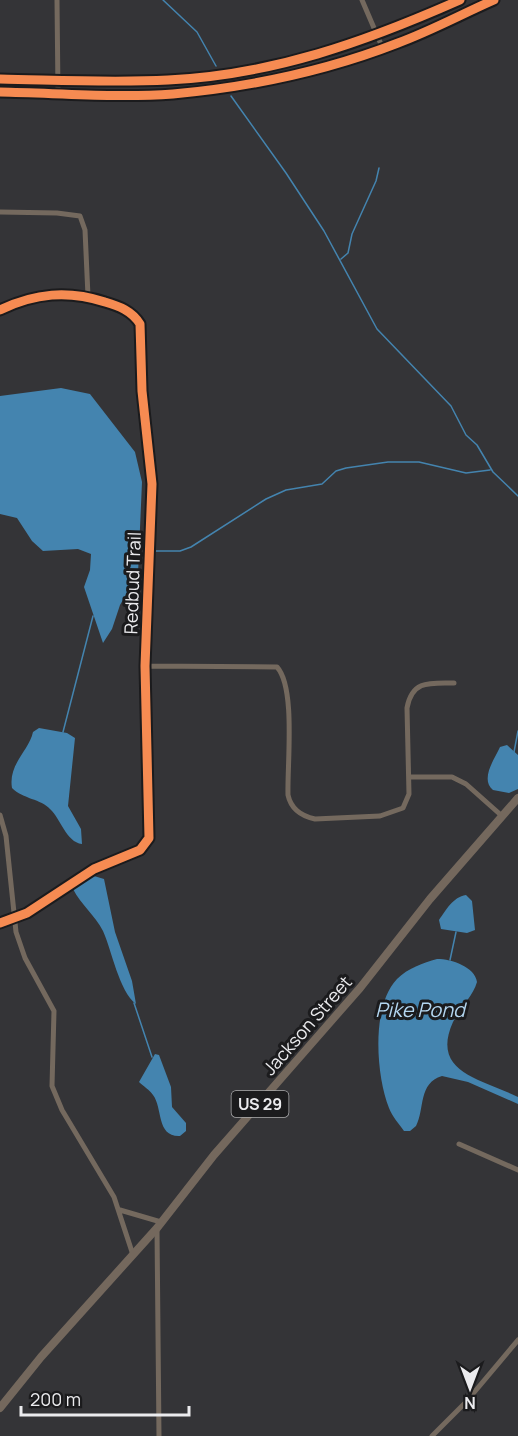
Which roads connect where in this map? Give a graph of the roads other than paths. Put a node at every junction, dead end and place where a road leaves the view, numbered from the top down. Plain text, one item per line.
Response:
1 (57, 0) edge
2 (362, 0) edge
3 (460, 0) edge
4 (494, 0) edge
5 (377, 36) junction
6 (383, 49) junction
7 (0, 79) edge
8 (58, 80) junction
9 (0, 92) edge
10 (58, 93) junction
11 (0, 212) edge
12 (88, 296) junction
13 (0, 310) edge
14 (145, 666) junction
15 (454, 683) dead end
16 (409, 777) junction
17 (518, 798) edge
18 (0, 815) edge
19 (502, 816) junction
20 (16, 918) junction
21 (0, 923) edge
22 (459, 1144) dead end
23 (518, 1170) edge
24 (120, 1210) junction
25 (159, 1225) junction
26 (133, 1255) junction
27 (518, 1340) edge
28 (0, 1408) edge
29 (159, 1436) edge
30 (432, 1436) edge

1 - 8 street
2 - 5 street
3 - 5 main road
4 - 6 main road
5 - 6 street
5 - 8 main road
6 - 10 main road
7 - 8 main road
8 - 10 street
9 - 10 main road
11 - 12 street
12 - 13 street, Redbud Trail
12 - 14 street, Redbud Trail
14 - 16 street
14 - 20 street, Redbud Trail
15 - 16 street
16 - 19 street
17 - 19 main road, Jackson Street / US 29
18 - 20 street
19 - 25 main road, Jackson Street / US 29
20 - 21 street, Redbud Trail
20 - 24 street
22 - 23 street
24 - 25 street
24 - 26 street
25 - 26 main road, Jackson Street / US 29
25 - 29 street
26 - 28 main road, Jackson Street / US 29
27 - 30 street

